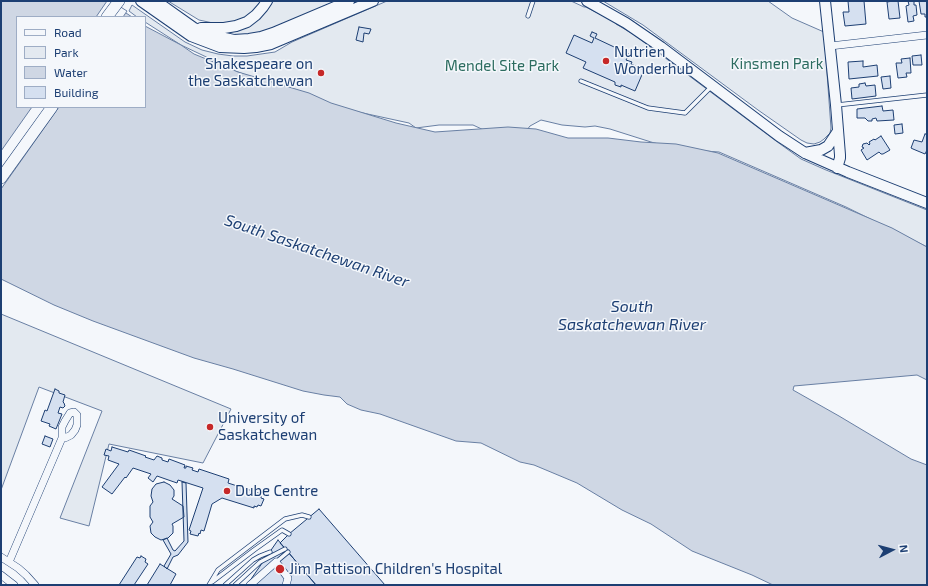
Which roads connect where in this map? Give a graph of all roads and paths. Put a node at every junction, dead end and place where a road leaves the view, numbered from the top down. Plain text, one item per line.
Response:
1 (119, 1) edge
2 (127, 1) edge
3 (141, 1) edge
4 (156, 1) edge
5 (267, 1) edge
6 (349, 1) edge
7 (374, 1) edge
8 (534, 1) edge
9 (587, 1) edge
10 (825, 1) edge
11 (108, 16) edge
12 (117, 16) edge
13 (528, 16) dead end
14 (194, 28) junction
15 (927, 35) edge
16 (830, 46) junction
17 (581, 81) dead end
18 (713, 85) junction
19 (927, 95) edge
20 (836, 105) junction
21 (42, 108) edge
22 (51, 108) edge
23 (838, 131) junction
24 (805, 153) junction
25 (1, 166) edge
26 (837, 168) junction
27 (1, 178) edge
28 (927, 204) edge
29 (62, 438) dead end
30 (309, 517) dead end
31 (289, 534) dead end
32 (284, 549) dead end
33 (270, 552) dead end
34 (288, 552) dead end
35 (1, 558) edge
36 (9, 562) junction
37 (276, 562) junction
38 (1, 575) edge
39 (14, 585) edge
40 (35, 585) edge
41 (209, 585) edge
42 (225, 585) edge
43 (235, 585) edge
44 (250, 585) edge
45 (286, 585) edge

1 - 11 main road
2 - 12 main road
3 - 7 street
4 - 14 street
5 - 14 street
6 - 14 street
8 - 13 lane
9 - 18 street
10 - 16 street
15 - 16 street
16 - 20 street
17 - 18 lane
18 - 24 street
19 - 20 lane
20 - 23 street
21 - 25 main road
22 - 27 main road
23 - 24 street
23 - 26 street
24 - 26 street
26 - 28 street
29 - 36 street
30 - 41 lane
31 - 41 lane
32 - 43 lane
33 - 42 lane
34 - 37 lane
35 - 36 street
36 - 40 street
37 - 44 street
37 - 45 street
38 - 39 street

